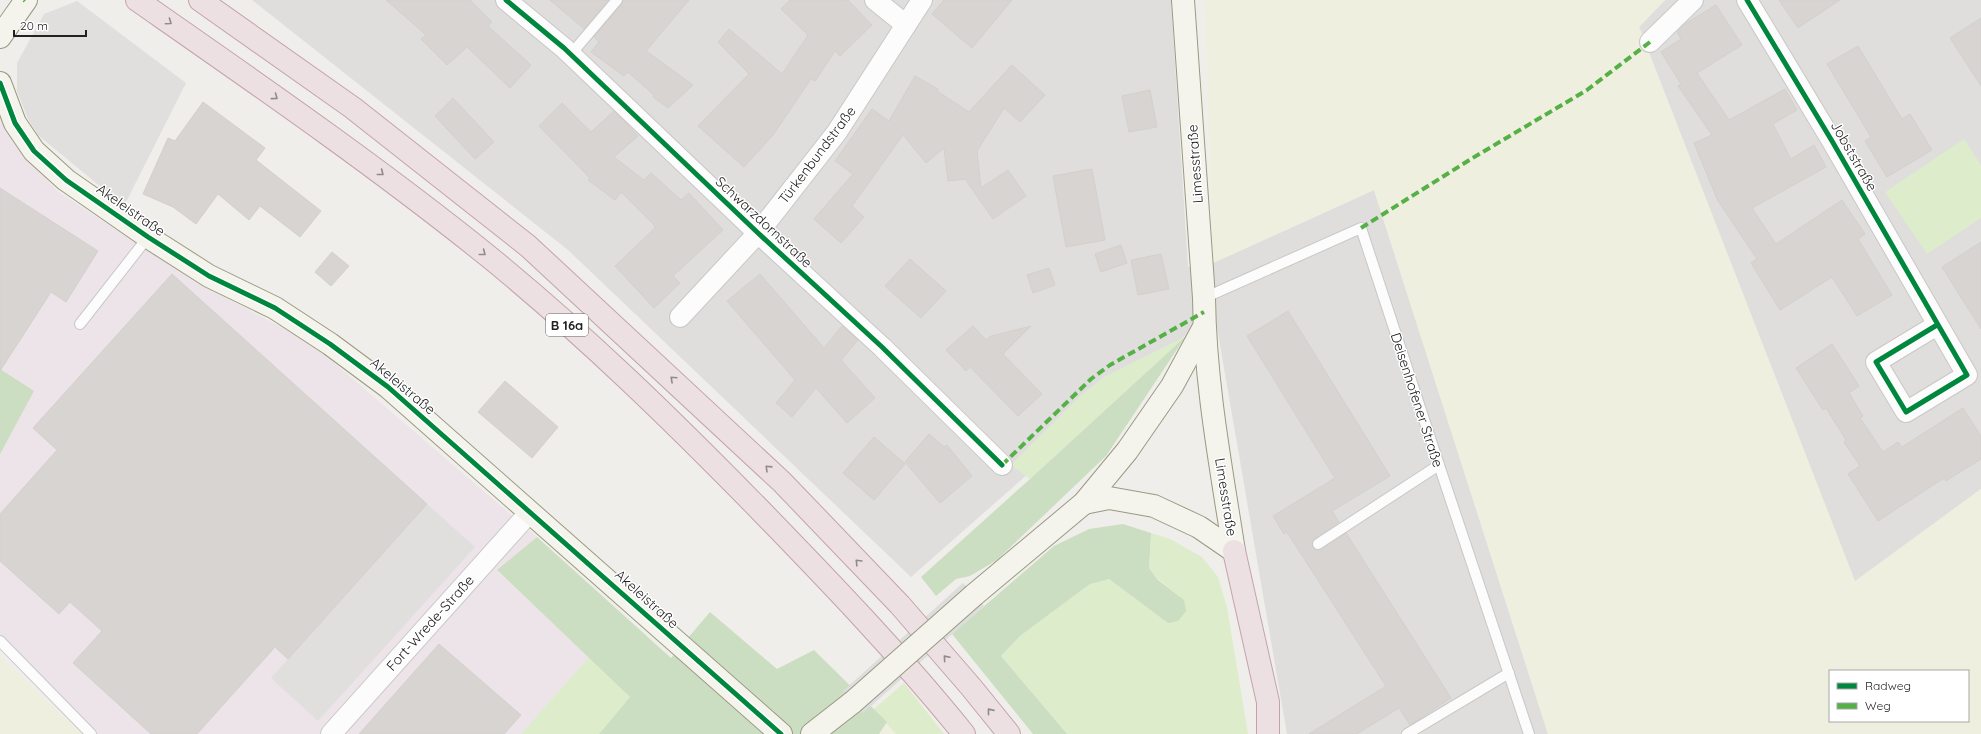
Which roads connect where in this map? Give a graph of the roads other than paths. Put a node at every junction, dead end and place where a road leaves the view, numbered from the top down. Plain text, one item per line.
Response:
1 (26, 0) edge
2 (137, 0) edge
3 (200, 0) edge
4 (506, 0) edge
5 (617, 0) edge
6 (875, 0) edge
7 (922, 0) edge
8 (1183, 0) edge
9 (1693, 0) edge
10 (1747, 0) edge
11 (906, 25) junction
12 (0, 35) edge
13 (1650, 42) dead end
14 (571, 54) junction
15 (0, 83) edge
16 (758, 233) junction
17 (148, 237) junction
18 (1204, 298) junction
19 (680, 317) dead end
20 (80, 324) dead end
21 (1938, 325) junction
22 (1204, 327) junction
23 (1002, 465) dead end
24 (1439, 465) junction
25 (1084, 503) junction
26 (530, 512) junction
27 (1318, 544) dead end
28 (1234, 551) junction
29 (0, 641) edge
30 (1509, 673) junction
31 (91, 734) edge
32 (331, 734) edge
33 (781, 734) edge
34 (812, 734) edge
35 (964, 734) edge
36 (1009, 734) edge
37 (1268, 734) edge
38 (1407, 734) edge
39 (1530, 734) edge

1 - 12 street
2 -> 35 highway, B 16a
36 -> 3 highway, B 16a
4 - 14 street, Schwarzdornstraße
5 - 14 lane
6 - 11 street
7 - 11 street, Türkenbundstraße
8 - 18 street, Limesstraße
9 - 13 street
10 - 21 street, Jobststraße
11 - 16 street, Türkenbundstraße
14 - 16 street, Schwarzdornstraße
15 - 17 street, Akeleistraße
16 - 19 street, Türkenbundstraße
16 - 23 street, Schwarzdornstraße
17 - 20 lane
17 - 26 street, Akeleistraße
18 - 22 street, Limesstraße
18 - 24 lane, Deisenhofener Straße
21 - 21 street, Jobststraße
22 - 25 street, Limesstraße
22 - 28 street, Limesstraße
24 - 27 lane
24 - 30 lane, Deisenhofener Straße
25 - 28 street, Limesstraße
25 - 34 street, Limesstraße, bridge
26 - 32 street, Fort-Wrede-Straße
26 - 33 street, Akeleistraße
28 - 37 highway
29 - 31 lane
30 - 38 lane
30 - 39 lane, Deisenhofener Straße

